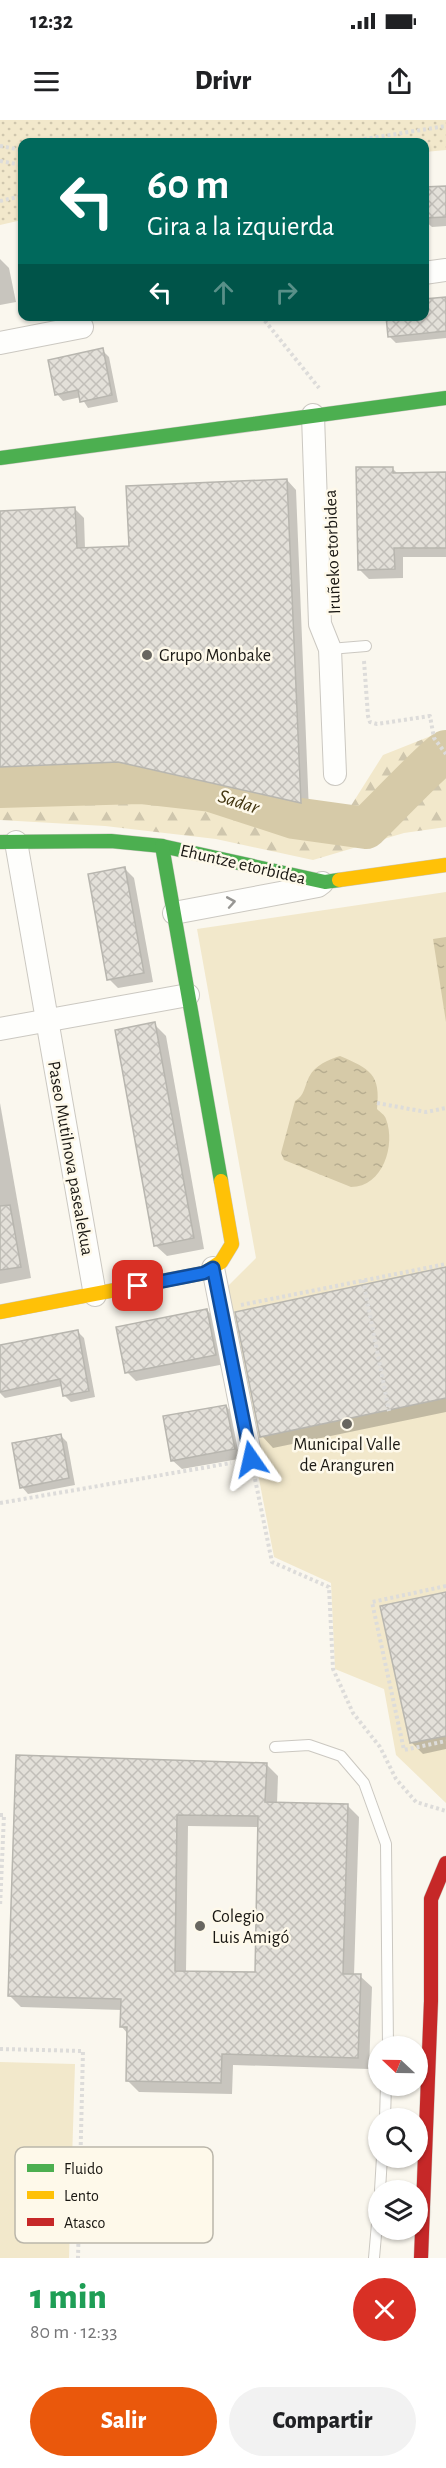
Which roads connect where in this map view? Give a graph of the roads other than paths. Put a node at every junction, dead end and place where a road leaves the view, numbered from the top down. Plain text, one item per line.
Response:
1 (446, 270) edge
2 (429, 272) edge
3 (82, 327) dead end
4 (0, 343) edge
5 (446, 398) edge
6 (320, 414) junction
7 (0, 458) edge
8 (365, 646) road end
9 (330, 649) junction
10 (335, 774) dead end
11 (8, 842) edge
12 (162, 846) junction
13 (446, 865) edge
14 (325, 882) junction
15 (174, 913) junction
16 (188, 995) junction
17 (47, 1020) junction
18 (0, 1029) edge
19 (217, 1265) junction
20 (95, 1295) junction
21 (0, 1312) edge
22 (251, 1459) road end
23 (275, 1747) dead end
24 (446, 1863) edge
25 (439, 2001) edge
26 (388, 2036) edge
27 (376, 2240) edge
28 (374, 2258) edge
29 (421, 2258) edge

1 - 2 street
3 - 4 street
5 - 6 street
6 - 7 street
6 - 9 street, Iruñeko etorbidea
8 - 9 lane
9 - 10 street, Iruñeko etorbidea
11 - 12 street, Paseo Mutilnova pasealekua
11 - 17 street, Paseo Mutilnova pasealekua
12 - 14 street, Ehuntze etorbidea
12 - 15 street
13 - 14 street, Ehuntze etorbidea
15 -> 14 street, Ehuntze etorbidea
15 - 16 street
16 - 17 street
16 - 19 street
17 - 18 street
17 - 20 street, Paseo Mutilnova pasealekua
19 - 20 street
19 - 22 street
20 - 21 street
23 - 26 lane
24 - 25 street
25 - 29 street
27 - 28 lane

